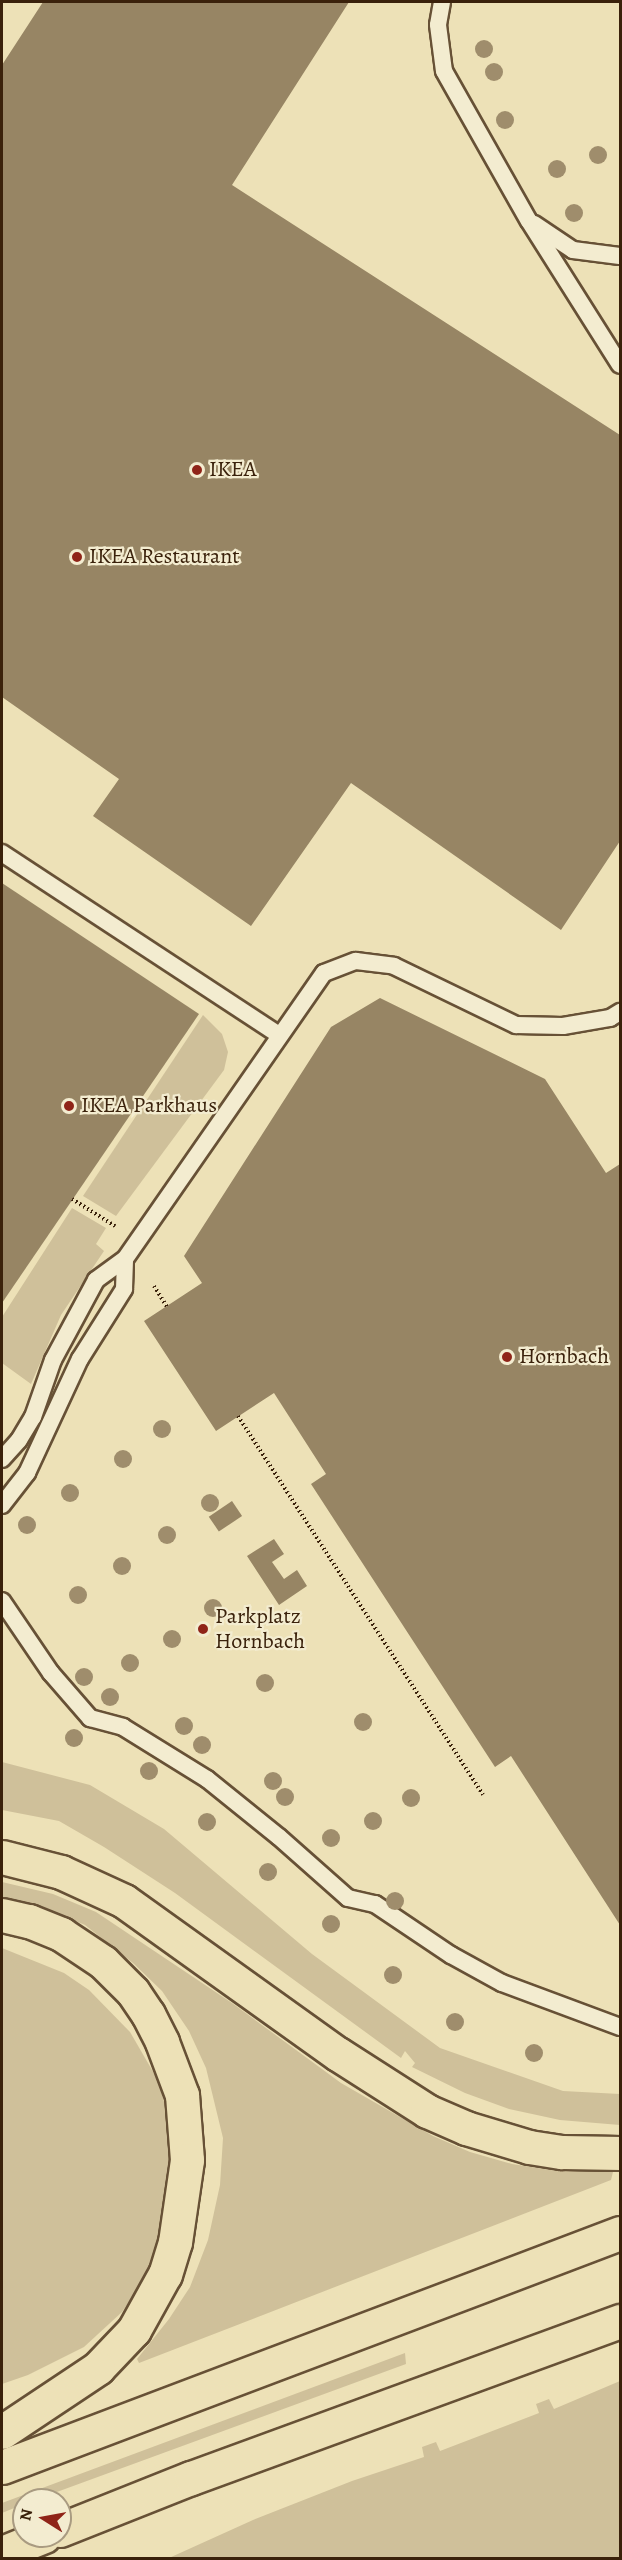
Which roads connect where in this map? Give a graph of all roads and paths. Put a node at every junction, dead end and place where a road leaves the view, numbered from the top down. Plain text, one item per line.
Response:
1 (442, 2) edge
2 (529, 221) junction
3 (621, 256) edge
4 (621, 365) edge
5 (2, 854) edge
6 (621, 1012) edge
7 (279, 1035) junction
8 (72, 1199) dead end
9 (116, 1226) dead end
10 (125, 1259) junction
11 (154, 1286) dead end
12 (167, 1306) dead end
13 (238, 1416) dead end
14 (2, 1459) edge
15 (2, 1505) edge
16 (2, 1601) edge
17 (483, 1795) dead end
18 (2, 1857) edge
19 (2, 1915) edge
20 (621, 2027) edge
21 (621, 2153) edge
22 (621, 2233) edge
23 (621, 2321) edge
24 (2, 2432) edge
25 (2, 2466) edge
26 (72, 2524) edge

1 - 2 lane
2 - 3 lane
2 - 4 lane
5 - 7 lane
6 - 7 lane
7 - 10 lane
8 - 9 path
10 - 14 lane
10 - 15 lane
11 - 12 path
13 - 17 path
16 - 20 lane
18 - 21 highway
19 - 24 highway
22 - 25 highway
23 - 26 highway

